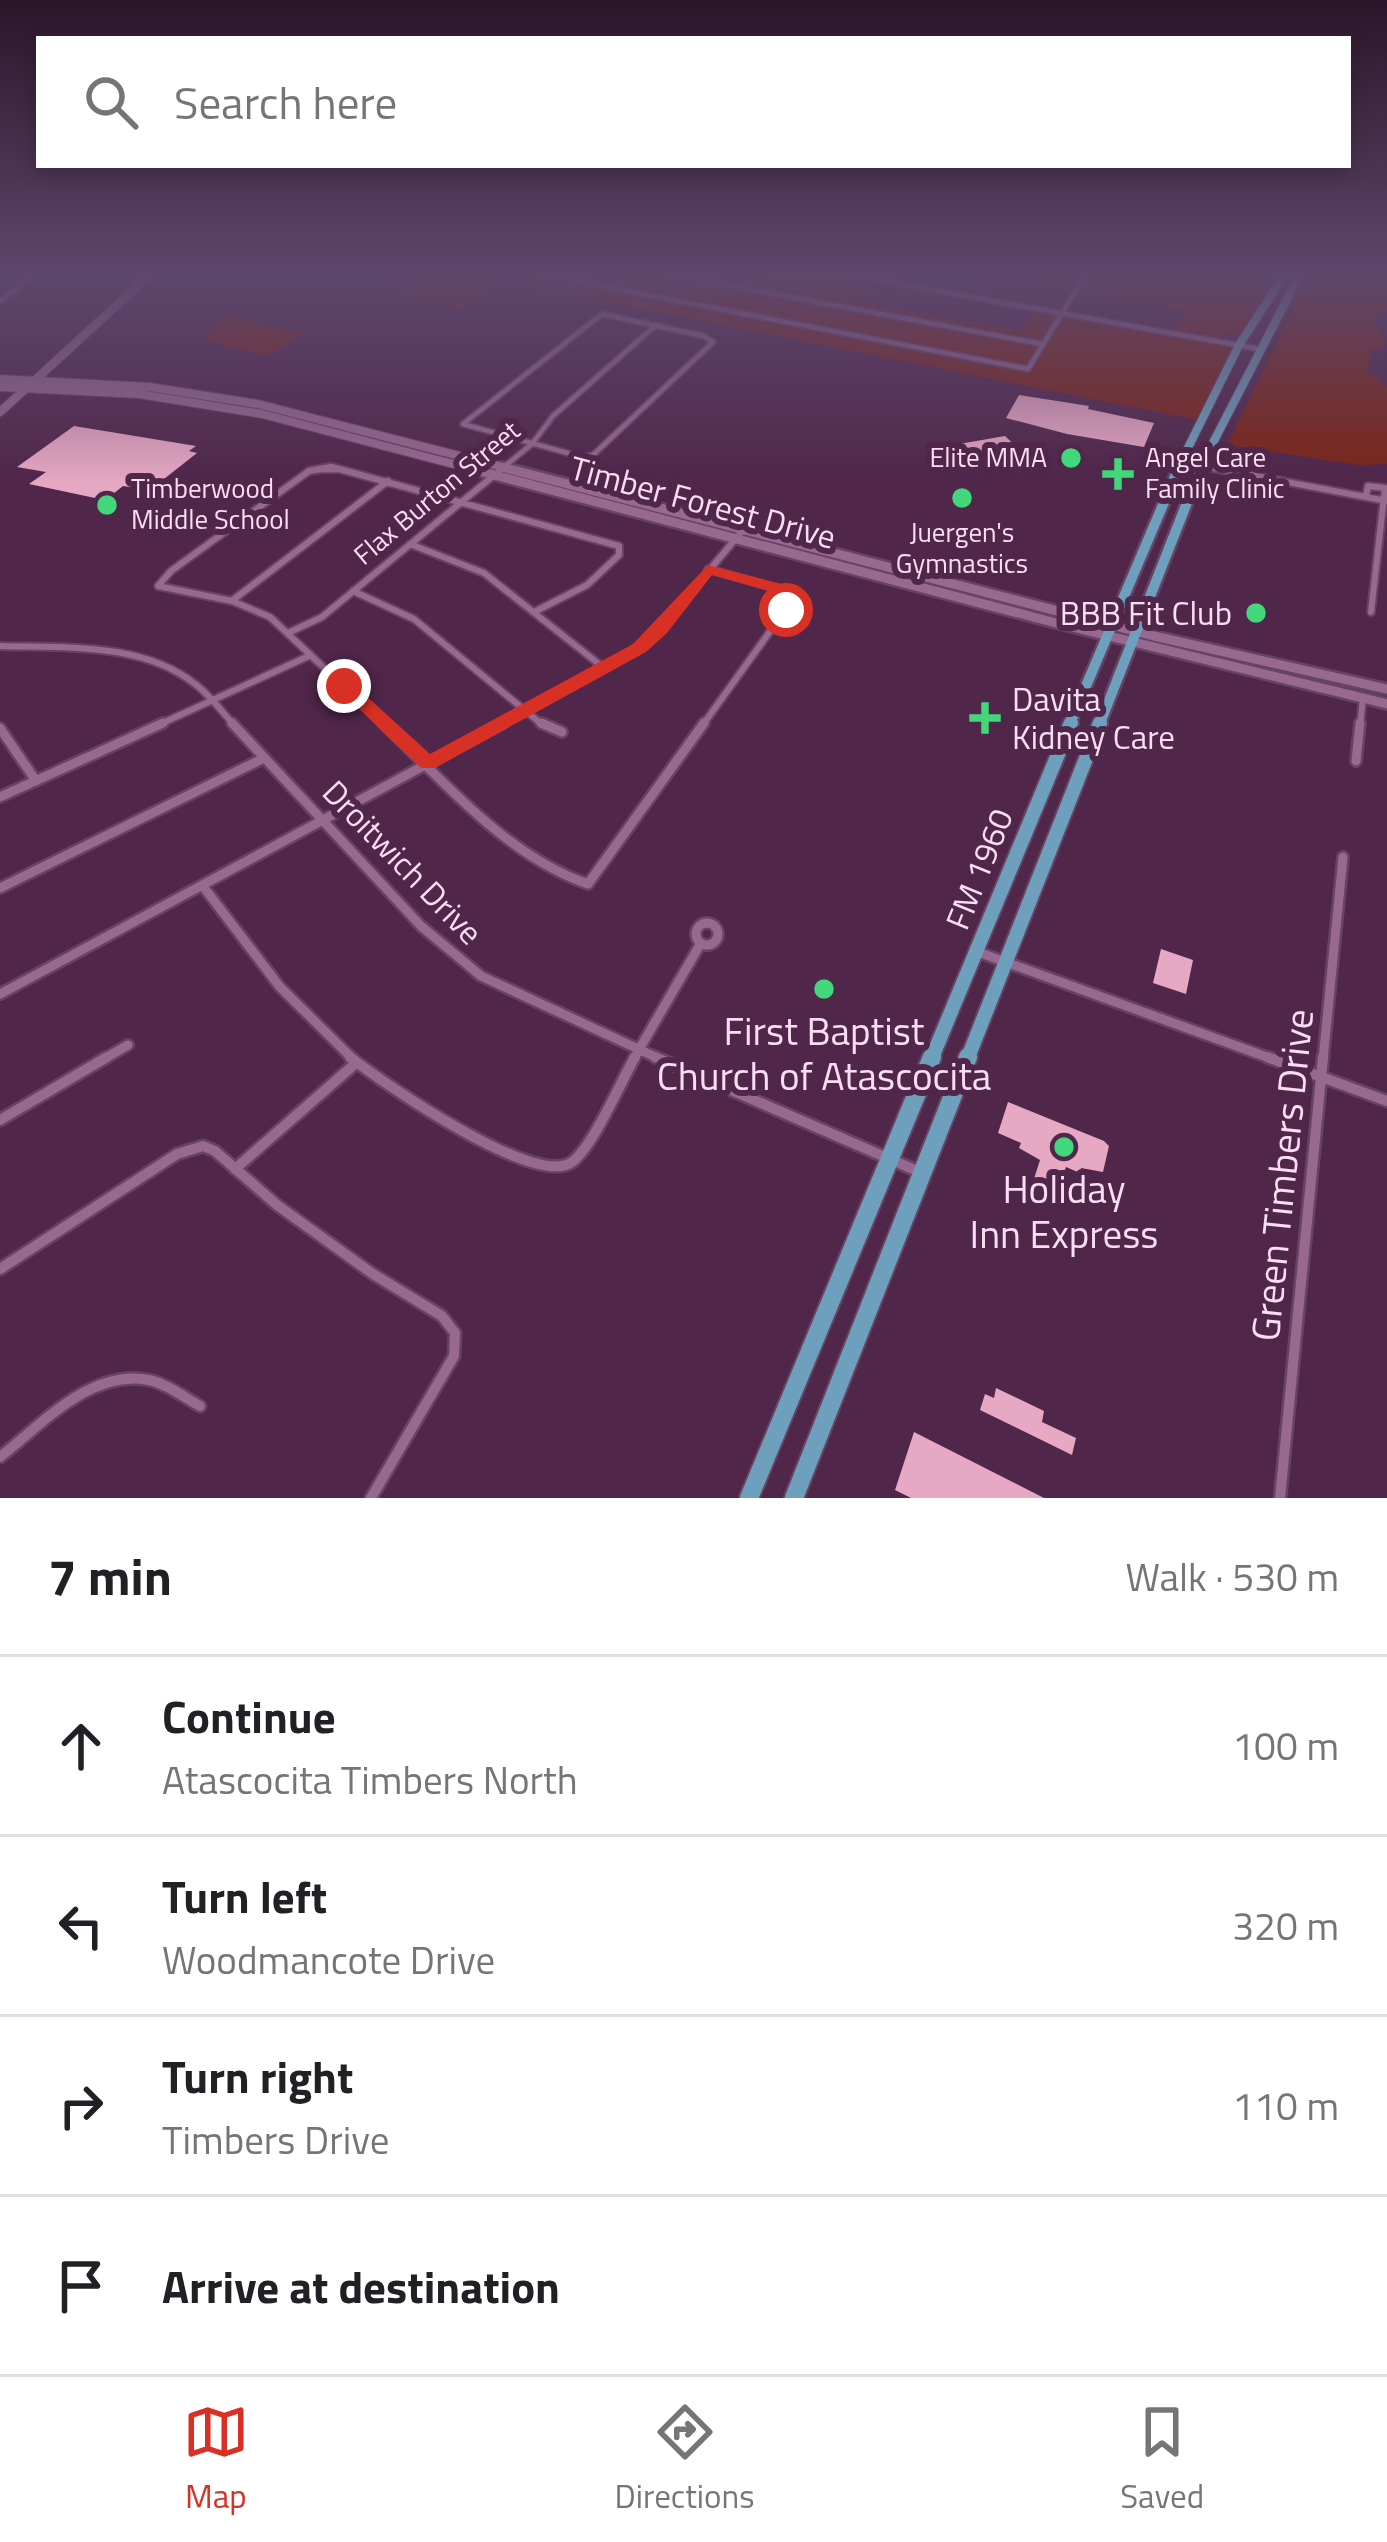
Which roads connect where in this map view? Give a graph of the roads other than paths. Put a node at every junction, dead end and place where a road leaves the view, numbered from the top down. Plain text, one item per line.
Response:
1 (77, 344) edge
2 (559, 344) edge
3 (636, 344) edge
4 (708, 344) edge
5 (899, 344) edge
6 (1042, 344) edge
7 (1239, 344) edge
8 (1248, 344) edge
9 (1262, 344) edge
10 (1260, 347) junction
11 (0, 383) edge
12 (33, 385) junction
13 (0, 412) edge
14 (532, 444) junction
15 (1192, 446) junction
16 (1182, 459) junction
17 (1201, 466) junction
18 (500, 467) junction
19 (491, 475) junction
20 (389, 480) junction
21 (1194, 485) junction
22 (611, 496) junction
23 (461, 499) junction
24 (1386, 500) edge
25 (602, 504) junction
26 (743, 530) junction
27 (735, 539) junction
28 (409, 543) junction
29 (708, 569) junction
30 (885, 572) junction
31 (353, 591) junction
32 (232, 602) junction
33 (536, 611) junction
34 (1371, 612) dead end
35 (1107, 630) junction
36 (288, 633) junction
37 (1134, 637) junction
38 (0, 646) edge
39 (310, 655) junction
40 (604, 668) junction
41 (1291, 675) junction
42 (1387, 689) edge
43 (1363, 698) junction
44 (212, 700) junction
45 (1387, 704) edge
46 (525, 711) junction
47 (0, 728) edge
48 (562, 732) dead end
49 (264, 758) junction
50 (1356, 760) dead end
51 (428, 764) junction
52 (36, 781) junction
53 (0, 797) edge
54 (323, 820) junction
55 (1343, 857) dead end
56 (202, 885) junction
57 (0, 888) edge
58 (701, 943) dead end
59 (978, 952) junction
60 (1005, 962) junction
61 (0, 994) edge
62 (128, 1045) dead end
63 (641, 1049) junction
64 (356, 1063) junction
65 (1323, 1077) junction
66 (1387, 1101) edge
67 (0, 1120) edge
68 (888, 1157) junction
69 (235, 1169) junction
70 (922, 1173) junction
71 (0, 1269) edge
72 (200, 1406) dead end
73 (0, 1457) edge
74 (371, 1498) edge
75 (748, 1498) edge
76 (794, 1498) edge
77 (1280, 1498) edge

1 - 12 main road
2 - 14 street
3 - 14 street, Flax Burton Street
4 - 14 street
5 - 6 street
7 - 15 main road, FM 1960 / FM 1960
8 - 10 street
9 - 10 main road, FM 1960 / FM 1960
10 - 17 main road, FM 1960 / FM 1960
11 - 12 main road, Timber Forest Drive
12 - 13 main road
12 - 18 main road, Timber Forest Drive
12 - 19 main road, Timber Forest Drive
14 - 18 street, Flax Burton Street
15 - 16 main road, FM 1960 / FM 1960
15 - 17 main road
16 - 21 main road
16 - 35 main road, FM 1960 / FM 1960
17 - 21 main road, FM 1960 / FM 1960
17 - 24 street
18 - 19 street, Flax Burton Street
18 - 22 main road, Timber Forest Drive
19 - 23 street, Flax Burton Street
19 - 25 main road, Timber Forest Drive
20 - 23 street
20 - 32 street
20 - 32 street
21 - 37 main road, FM 1960 / FM 1960
22 - 25 main road
22 - 26 main road, Timber Forest Drive
23 - 28 street, Flax Burton Street
23 - 33 street
24 - 34 street
25 - 27 main road, Timber Forest Drive
26 - 27 street
26 - 30 main road, Timber Forest Drive
27 - 29 street
27 - 30 main road, Timber Forest Drive
28 - 31 street, Flax Burton Street
28 - 33 street
29 - 40 street
29 - 51 street
30 - 35 main road, Timber Forest Drive
31 - 36 street, Flax Burton Street
31 - 46 street
32 - 36 street
33 - 40 street
35 - 37 main road, Timber Forest Drive
35 - 59 main road, FM 1960 / FM 1960
36 - 39 street
37 - 41 main road, Timber Forest Drive
37 - 60 main road, FM 1960 / FM 1960
38 - 44 street, Droitwich Drive
39 - 44 street
39 - 51 street
40 - 46 street
41 - 42 main road, Timber Forest Drive
41 - 43 main road, Timber Forest Drive
43 - 45 main road, Timber Forest Drive
43 - 50 street
44 - 49 street, Droitwich Drive
44 - 52 street
46 - 48 street
46 - 51 street
47 - 52 street
49 - 54 street, Droitwich Drive
49 - 57 street
51 - 54 street
52 - 53 street
54 - 56 street
54 - 63 street, Droitwich Drive
55 - 65 street, Green Timbers Drive
56 - 61 street
56 - 64 street
58 - 63 street
59 - 60 street
59 - 68 main road, FM 1960 / FM 1960
60 - 65 street
60 - 70 main road, FM 1960 / FM 1960
62 - 67 street
63 - 64 street
63 - 68 street, Droitwich Drive
64 - 69 street
65 - 66 street
65 - 77 street, Green Timbers Drive
68 - 70 street, Droitwich Drive
68 - 75 main road, FM 1960 / FM 1960
69 - 71 street
69 - 74 street
70 - 76 main road, FM 1960 / FM 1960
72 - 73 street

